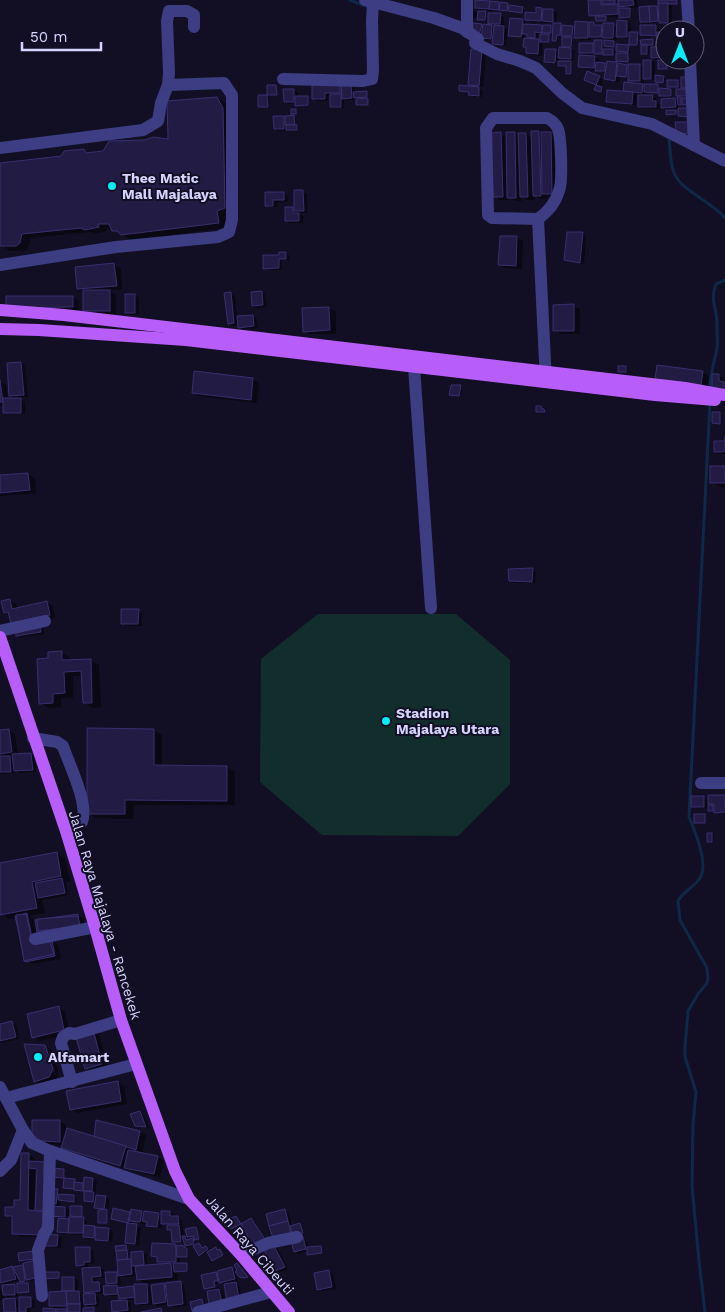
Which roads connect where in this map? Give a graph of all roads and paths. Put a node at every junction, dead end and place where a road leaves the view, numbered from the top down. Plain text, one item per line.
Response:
1 (467, 0) edge
2 (687, 0) edge
3 (370, 3) edge
4 (688, 20) edge
5 (194, 27) dead end
6 (467, 32) junction
7 (690, 70) edge
8 (283, 79) dead end
9 (168, 85) junction
10 (694, 145) junction
11 (0, 148) edge
12 (725, 161) edge
13 (538, 219) junction
14 (0, 265) edge
15 (0, 310) edge
16 (0, 329) edge
17 (414, 367) junction
18 (546, 377) junction
19 (725, 395) edge
20 (725, 399) edge
21 (431, 608) dead end
22 (45, 621) dead end
23 (0, 631) edge
24 (0, 637) edge
25 (33, 738) junction
26 (700, 783) dead end
27 (725, 783) edge
28 (66, 831) junction
29 (95, 927) junction
30 (35, 939) dead end
31 (121, 1020) junction
32 (136, 1064) junction
33 (72, 1082) junction
34 (0, 1087) edge
35 (6, 1098) junction
36 (22, 1130) junction
37 (50, 1152) junction
38 (0, 1171) edge
39 (189, 1199) junction
40 (297, 1237) dead end
41 (240, 1255) junction
42 (271, 1292) junction
43 (42, 1296) dead end
44 (238, 1308) edge
45 (198, 1312) edge
46 (289, 1312) edge

1 - 6 street
2 - 4 street
3 - 6 street
3 - 8 street
5 - 9 street
6 - 10 street
7 - 10 street
9 - 11 street
9 - 14 street
10 - 12 street
13 - 13 street
13 - 18 street
15 - 18 main road
16 - 17 main road
17 - 18 main road
17 - 21 street
18 - 19 main road
18 - 20 main road
22 - 23 street
24 - 25 main road, Jalan Raya Majalaya - Rancekek
25 - 28 main road, Jalan Raya Majalaya - Rancekek
25 - 28 street
26 - 27 street
28 - 29 main road, Jalan Raya Majalaya - Rancekek
29 - 30 street
29 - 31 main road, Jalan Raya Majalaya - Rancekek
31 - 32 main road, Jalan Raya Majalaya - Rancekek
31 - 33 street
32 - 33 street
32 - 39 main road, Jalan Raya Majalaya - Rancekek
33 - 35 street
34 - 35 street
35 - 36 street
36 - 37 street
36 - 38 street
37 - 39 street
37 - 43 street
39 - 41 main road, Jalan Raya Cibeuti
40 - 41 street
41 - 42 main road, Jalan Raya Cibeuti
42 - 44 street
42 - 46 main road, Jalan Raya Cibeuti
44 - 45 street

